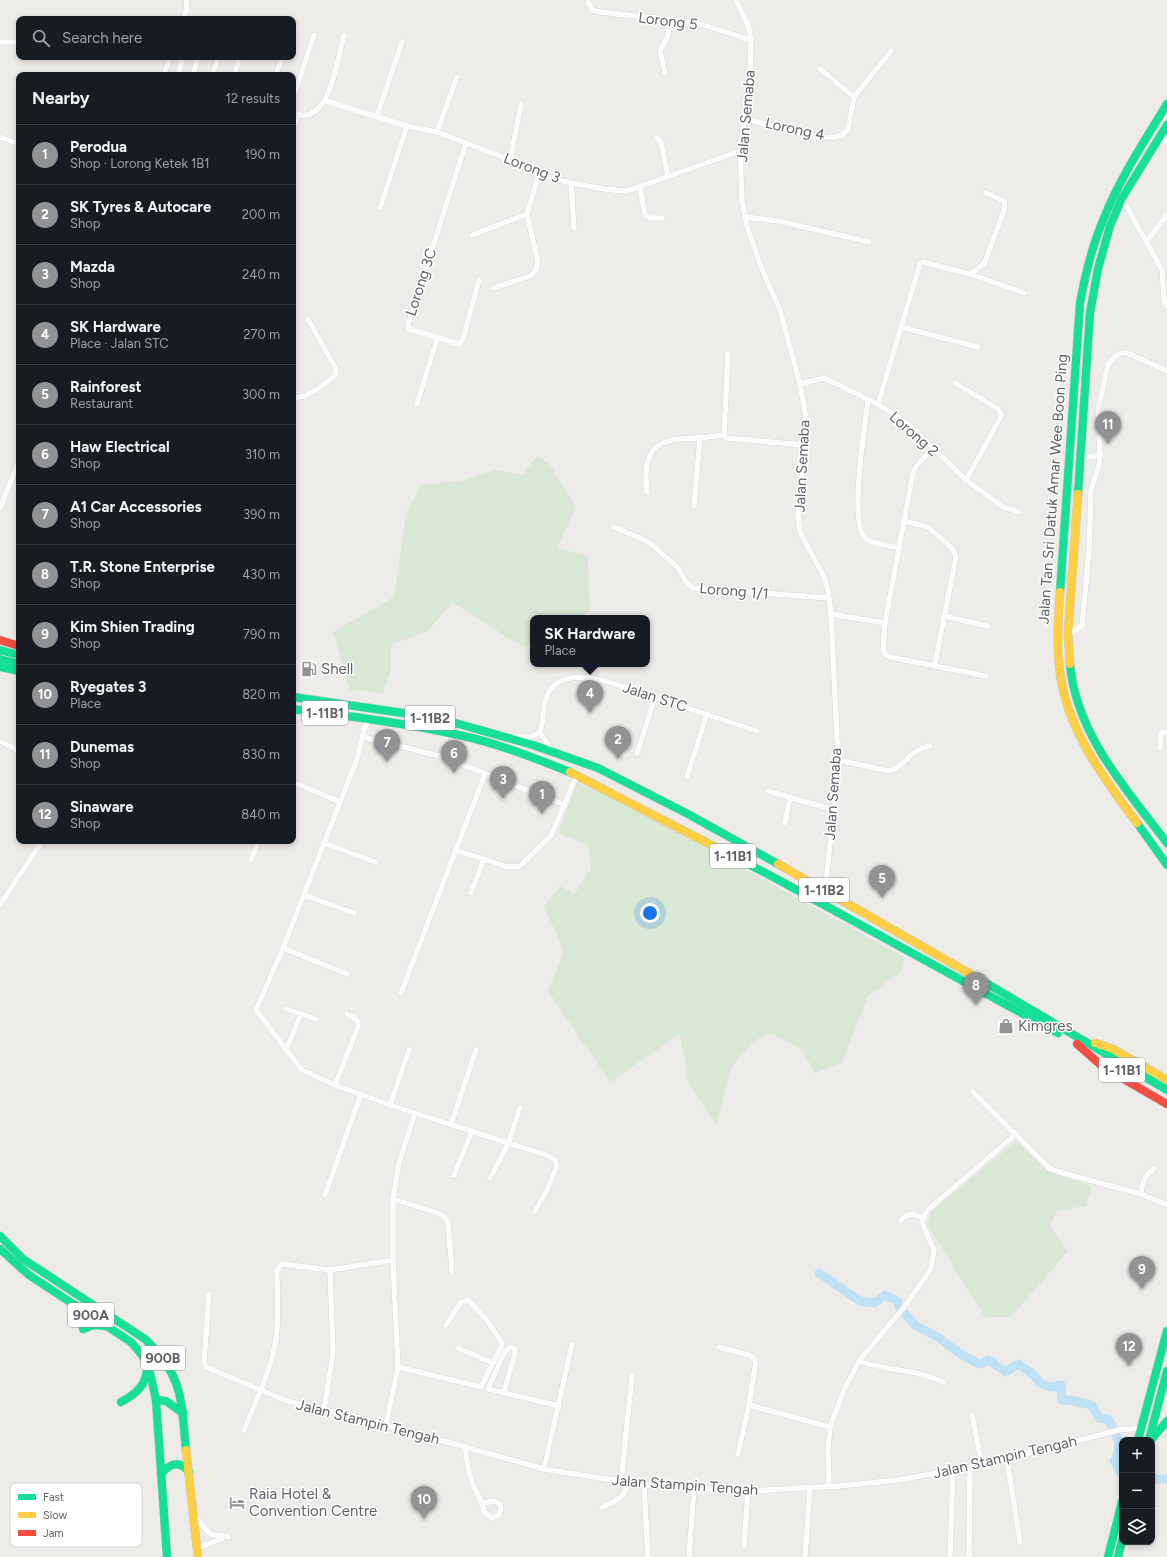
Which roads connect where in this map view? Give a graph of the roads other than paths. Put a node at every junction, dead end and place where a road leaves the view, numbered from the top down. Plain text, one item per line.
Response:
1 (186, 0) edge
2 (736, 0) edge
3 (588, 2) dead end
4 (184, 16) edge
5 (671, 20) junction
6 (314, 35) dead end
7 (344, 35) dead end
8 (751, 40) junction
9 (0, 42) edge
10 (16, 42) edge
11 (402, 42) dead end
12 (891, 51) dead end
13 (169, 60) edge
14 (182, 60) edge
15 (197, 60) edge
16 (217, 60) edge
17 (239, 60) edge
18 (281, 60) edge
19 (820, 69) dead end
20 (165, 72) edge
21 (179, 72) edge
22 (194, 72) edge
23 (213, 72) edge
24 (235, 72) edge
25 (277, 72) edge
26 (665, 73) dead end
27 (457, 77) dead end
28 (296, 89) edge
29 (854, 97) junction
30 (326, 101) junction
31 (521, 104) dead end
32 (1167, 104) edge
33 (296, 114) edge
34 (377, 116) junction
35 (743, 118) junction
36 (1167, 125) edge
37 (407, 126) junction
38 (437, 132) junction
39 (0, 137) edge
40 (657, 138) dead end
41 (1159, 138) junction
42 (1167, 142) edge
43 (16, 143) edge
44 (466, 143) junction
45 (740, 151) junction
46 (510, 160) junction
47 (539, 173) junction
48 (668, 177) junction
49 (571, 183) junction
50 (640, 187) junction
51 (986, 194) dead end
52 (1122, 198) junction
53 (380, 208) dead end
54 (527, 214) junction
55 (1167, 215) edge
56 (746, 217) junction
57 (662, 218) dead end
58 (574, 228) dead end
59 (472, 234) dead end
60 (1147, 240) junction
61 (869, 242) dead end
62 (970, 274) junction
63 (479, 280) dead end
64 (494, 288) dead end
65 (1024, 293) dead end
66 (1167, 306) edge
67 (308, 319) dead end
68 (901, 327) junction
69 (437, 339) junction
70 (978, 347) dead end
71 (728, 353) dead end
72 (1167, 371) edge
73 (800, 384) junction
74 (955, 384) dead end
75 (296, 398) edge
76 (868, 400) junction
77 (417, 404) dead end
78 (878, 404) junction
79 (724, 436) junction
80 (700, 438) junction
81 (805, 445) junction
82 (932, 450) junction
83 (1100, 455) junction
84 (1081, 458) junction
85 (16, 468) edge
86 (966, 480) junction
87 (647, 492) dead end
88 (694, 506) dead end
89 (0, 508) edge
90 (1018, 512) dead end
91 (904, 521) junction
92 (614, 527) dead end
93 (900, 548) junction
94 (829, 598) junction
95 (831, 614) junction
96 (944, 616) junction
97 (886, 623) junction
98 (988, 626) dead end
99 (1068, 634) junction
100 (2, 639) edge
101 (16, 645) edge
102 (0, 650) edge
103 (16, 654) edge
104 (0, 659) edge
105 (16, 663) edge
106 (935, 664) junction
107 (0, 667) edge
108 (16, 670) edge
109 (986, 676) dead end
110 (296, 697) edge
111 (655, 697) junction
112 (296, 709) edge
113 (707, 714) junction
114 (356, 717) junction
115 (369, 719) junction
116 (364, 730) junction
117 (757, 731) dead end
118 (1167, 732) edge
119 (540, 733) junction
120 (496, 734) junction
121 (363, 737) junction
122 (1, 742) edge
123 (930, 746) dead end
124 (1160, 748) dead end
125 (16, 750) edge
126 (637, 754) dead end
127 (562, 755) junction
128 (838, 760) junction
129 (485, 774) junction
130 (577, 775) junction
131 (688, 776) dead end
132 (296, 783) edge
133 (768, 791) dead end
134 (790, 797) junction
135 (340, 802) junction
136 (565, 805) junction
137 (834, 810) junction
138 (688, 814) junction
139 (785, 823) dead end
140 (679, 829) junction
141 (324, 843) junction
142 (40, 844) edge
143 (258, 844) edge
144 (1167, 844) edge
145 (455, 850) junction
146 (484, 859) junction
147 (251, 860) dead end
148 (375, 862) dead end
149 (1167, 865) edge
150 (825, 890) junction
151 (471, 893) dead end
152 (304, 895) junction
153 (0, 904) edge
154 (354, 914) dead end
155 (283, 948) junction
156 (347, 974) dead end
157 (402, 993) dead end
158 (286, 1009) dead end
159 (301, 1014) junction
160 (347, 1014) dead end
161 (316, 1019) dead end
162 (1078, 1041) junction
163 (286, 1050) junction
164 (409, 1050) dead end
165 (476, 1050) dead end
166 (1167, 1080) edge
167 (335, 1085) junction
168 (1167, 1090) edge
169 (973, 1092) dead end
170 (361, 1094) junction
171 (1167, 1096) edge
172 (1167, 1104) edge
173 (390, 1105) junction
174 (520, 1107) dead end
175 (415, 1113) junction
176 (451, 1124) junction
177 (472, 1131) junction
178 (1016, 1134) junction
179 (509, 1142) junction
180 (1154, 1169) dead end
181 (454, 1175) dead end
182 (490, 1178) dead end
183 (325, 1194) dead end
184 (1141, 1194) junction
185 (393, 1199) junction
186 (1167, 1205) edge
187 (535, 1210) dead end
188 (922, 1218) junction
189 (901, 1220) dead end
190 (0, 1236) edge
191 (0, 1249) edge
192 (393, 1260) junction
193 (330, 1270) junction
194 (452, 1271) dead end
195 (209, 1294) dead end
196 (75, 1305) junction
197 (446, 1325) dead end
198 (108, 1326) junction
199 (1167, 1331) edge
200 (572, 1344) dead end
201 (719, 1347) dead end
202 (458, 1348) dead end
203 (859, 1361) junction
204 (1158, 1361) junction
205 (147, 1362) junction
206 (493, 1362) junction
207 (1167, 1363) edge
208 (398, 1367) junction
209 (1167, 1371) edge
210 (632, 1376) dead end
211 (1164, 1381) junction
212 (943, 1382) dead end
213 (1152, 1384) junction
214 (260, 1391) junction
215 (504, 1392) junction
216 (156, 1400) junction
217 (121, 1402) dead end
218 (749, 1405) junction
219 (559, 1406) junction
220 (324, 1410) junction
221 (183, 1412) junction
222 (972, 1415) dead end
223 (1167, 1421) edge
224 (386, 1425) junction
225 (830, 1427) junction
226 (1141, 1428) junction
227 (244, 1430) dead end
228 (1139, 1437) edge
229 (1151, 1437) edge
230 (1153, 1437) edge
231 (465, 1447) junction
232 (738, 1454) dead end
233 (1007, 1459) junction
234 (982, 1465) junction
235 (970, 1468) junction
236 (544, 1469) junction
237 (953, 1471) junction
238 (189, 1472) junction
239 (161, 1474) junction
240 (621, 1482) junction
241 (628, 1483) junction
242 (644, 1485) junction
243 (829, 1486) junction
244 (810, 1488) junction
245 (694, 1489) junction
246 (748, 1491) junction
247 (483, 1503) dead end
248 (602, 1506) dead end
249 (1120, 1509) edge
250 (194, 1516) junction
251 (1020, 1542) dead end
252 (1121, 1545) edge
253 (744, 1546) dead end
254 (197, 1548) junction
255 (950, 1556) dead end
256 (167, 1557) edge
257 (198, 1557) edge
258 (648, 1557) edge
259 (689, 1557) edge
260 (805, 1557) edge
261 (969, 1557) edge
262 (1108, 1557) edge
263 (1118, 1557) edge

1 - 4 street
2 - 8 street, Jalan Semaba
3 - 5 street, Lorong 5
5 - 8 street, Lorong 5
5 - 26 street
6 - 28 street
7 - 30 street
8 - 35 street, Jalan Semaba
9 - 10 street
11 - 34 street
12 - 29 street, Lorong 4
13 - 20 street
14 - 21 street
15 - 22 street
16 - 23 street
17 - 24 street
18 - 25 street
19 - 29 street
27 - 38 street
29 - 35 street, Lorong 4
30 - 33 street
30 - 34 street, Lorong 3
31 - 46 street
32 - 149 main road, Jalan Tan Sri Datuk Amar Wee Boon Ping
34 - 37 street, Lorong 3
35 - 45 street, Jalan Semaba
36 - 41 main road, Jalan Tan Sri Datuk Amar Wee Boon Ping
37 - 38 street, Lorong 3
37 - 53 street
38 - 44 street, Lorong 3
39 - 43 street
40 - 48 street
41 - 42 street
41 - 52 main road, Jalan Tan Sri Datuk Amar Wee Boon Ping
44 - 46 street, Lorong 3
44 - 69 street, Lorong 3C
45 - 48 street, Lorong 3
45 - 56 street, Jalan Semaba
46 - 47 street, Lorong 3
47 - 49 street, Lorong 3
47 - 54 street
48 - 50 street, Lorong 3
49 - 50 street, Lorong 3
49 - 58 street
50 - 57 street
51 - 62 street
52 - 60 street
52 - 84 main road, Jalan Tan Sri Datuk Amar Wee Boon Ping
54 - 59 street
54 - 64 street
55 - 60 street
56 - 61 street
56 - 73 street, Jalan Semaba
60 - 66 street
62 - 65 street
62 - 68 street
63 - 69 street, Lorong 3C
67 - 75 street
68 - 70 street
68 - 78 street
69 - 77 street
71 - 79 street
72 - 83 street
73 - 76 street, Lorong 2
73 - 81 street, Jalan Semaba
74 - 86 street
76 - 78 street, Lorong 2
76 - 93 street
78 - 82 street, Lorong 2
79 - 80 street
79 - 81 street
80 - 87 street
80 - 88 street
81 - 94 street, Jalan Semaba
82 - 86 street, Lorong 2
82 - 91 street
83 - 84 street
83 - 99 street
84 - 99 main road, Jalan Tan Sri Datuk Amar Wee Boon Ping
85 - 89 street
86 - 90 street, Lorong 2
91 - 93 street
91 - 96 street
92 - 94 street, Lorong 1/1
93 - 97 street
94 - 95 street, Jalan Semaba
95 - 97 street
95 - 128 street, Jalan Semaba
96 - 98 street
96 - 106 street
97 - 106 street
99 - 144 main road, Jalan Tan Sri Datuk Amar Wee Boon Ping
100 - 101 main road
102 - 103 main road
104 - 105 main road
106 - 109 street
107 - 108 main road
110 - 120 main road, 1-11B2
111 - 113 street, Jalan STC
111 - 119 street, Jalan STC
111 - 126 street
112 - 114 main road, 1-11B1
113 - 117 street, Jalan STC
113 - 131 street
114 - 115 main road, 1-11B1
114 - 116 street
115 - 116 street
115 - 130 main road, 1-11B1
116 - 121 street
118 - 124 street
119 - 120 street
119 - 127 street
120 - 127 main road, 1-11B2
121 - 129 street
121 - 135 street
122 - 125 street
123 - 128 street
127 - 138 main road, 1-11B2
128 - 137 street, Jalan Semaba
129 - 136 street
129 - 145 street
130 - 136 street
130 - 140 main road, 1-11B1
132 - 135 street
133 - 134 street
134 - 137 street
134 - 139 street
135 - 141 street
136 - 146 street
137 - 150 street, Jalan Semaba
138 - 140 main road
138 - 150 main road, 1-11B2
140 - 162 main road, 1-11B1
141 - 148 street
141 - 152 street
142 - 153 street
143 - 147 street
145 - 146 street
145 - 157 street
146 - 151 street
150 - 162 main road, 1-11B2
152 - 154 street
152 - 155 street
155 - 156 street
155 - 163 street
158 - 159 street
159 - 161 street
159 - 163 street
160 - 167 street
162 - 166 main road
162 - 168 main road, 1-11B2
162 - 171 main road, 1-11B1
162 - 172 main road
163 - 167 street
164 - 173 street
165 - 176 street
167 - 170 street
169 - 178 street
170 - 173 street
170 - 183 street
173 - 175 street
174 - 179 street
175 - 176 street
175 - 185 street
176 - 177 street
177 - 179 street
177 - 181 street
178 - 184 street
178 - 188 street
179 - 182 street
179 - 187 street
180 - 184 street
184 - 186 street
185 - 192 street
185 - 194 street
188 - 189 street
188 - 203 street
190 - 221 main road, 900B
191 - 196 main road, 900A
192 - 193 street
192 - 208 street
193 - 214 street
193 - 220 street
195 - 214 street, Jalan Stampin Tengah
196 - 198 main road, 900A
196 - 198 main road
197 - 206 street
198 - 205 main road, 900A
199 - 204 main road
200 - 219 street
201 - 218 street
202 - 206 street
203 - 212 street
203 - 225 street
204 - 207 main road
204 - 213 main road
205 - 216 main road, 900A
205 - 217 main road
206 - 208 street
208 - 224 street
209 - 211 main road
210 - 240 street
211 - 213 main road
211 - 229 main road
213 - 226 main road
214 - 220 street, Jalan Stampin Tengah
214 - 227 street
215 - 215 street
215 - 219 street
216 - 221 main road
216 - 239 main road, 900A
218 - 225 street
218 - 232 street
219 - 236 street
220 - 224 street, Jalan Stampin Tengah
221 - 238 main road, 900B
222 - 234 street
223 - 230 main road
224 - 231 street, Jalan Stampin Tengah
225 - 243 street
226 - 228 main road
226 - 233 street, Jalan Stampin Tengah
231 - 236 street, Jalan Stampin Tengah
231 - 247 street
233 - 234 street, Jalan Stampin Tengah
233 - 251 street
234 - 235 street, Jalan Stampin Tengah
235 - 237 street, Jalan Stampin Tengah
235 - 261 street
236 - 240 street, Jalan Stampin Tengah
237 - 243 street, Jalan Stampin Tengah
237 - 255 street
238 - 239 main road
238 - 250 main road, 900B
239 - 256 main road, 900A
240 - 241 street, Jalan Stampin Tengah
241 - 242 street, Jalan Stampin Tengah
241 - 248 street
242 - 245 street, Jalan Stampin Tengah
242 - 258 street
243 - 244 street, Jalan Stampin Tengah
244 - 246 street, Jalan Stampin Tengah
244 - 260 street
245 - 246 street, Jalan Stampin Tengah
245 - 259 street
246 - 253 street
249 - 262 main road
250 - 254 main road, 900B
250 - 254 street
252 - 263 main road
254 - 257 main road, 900B

